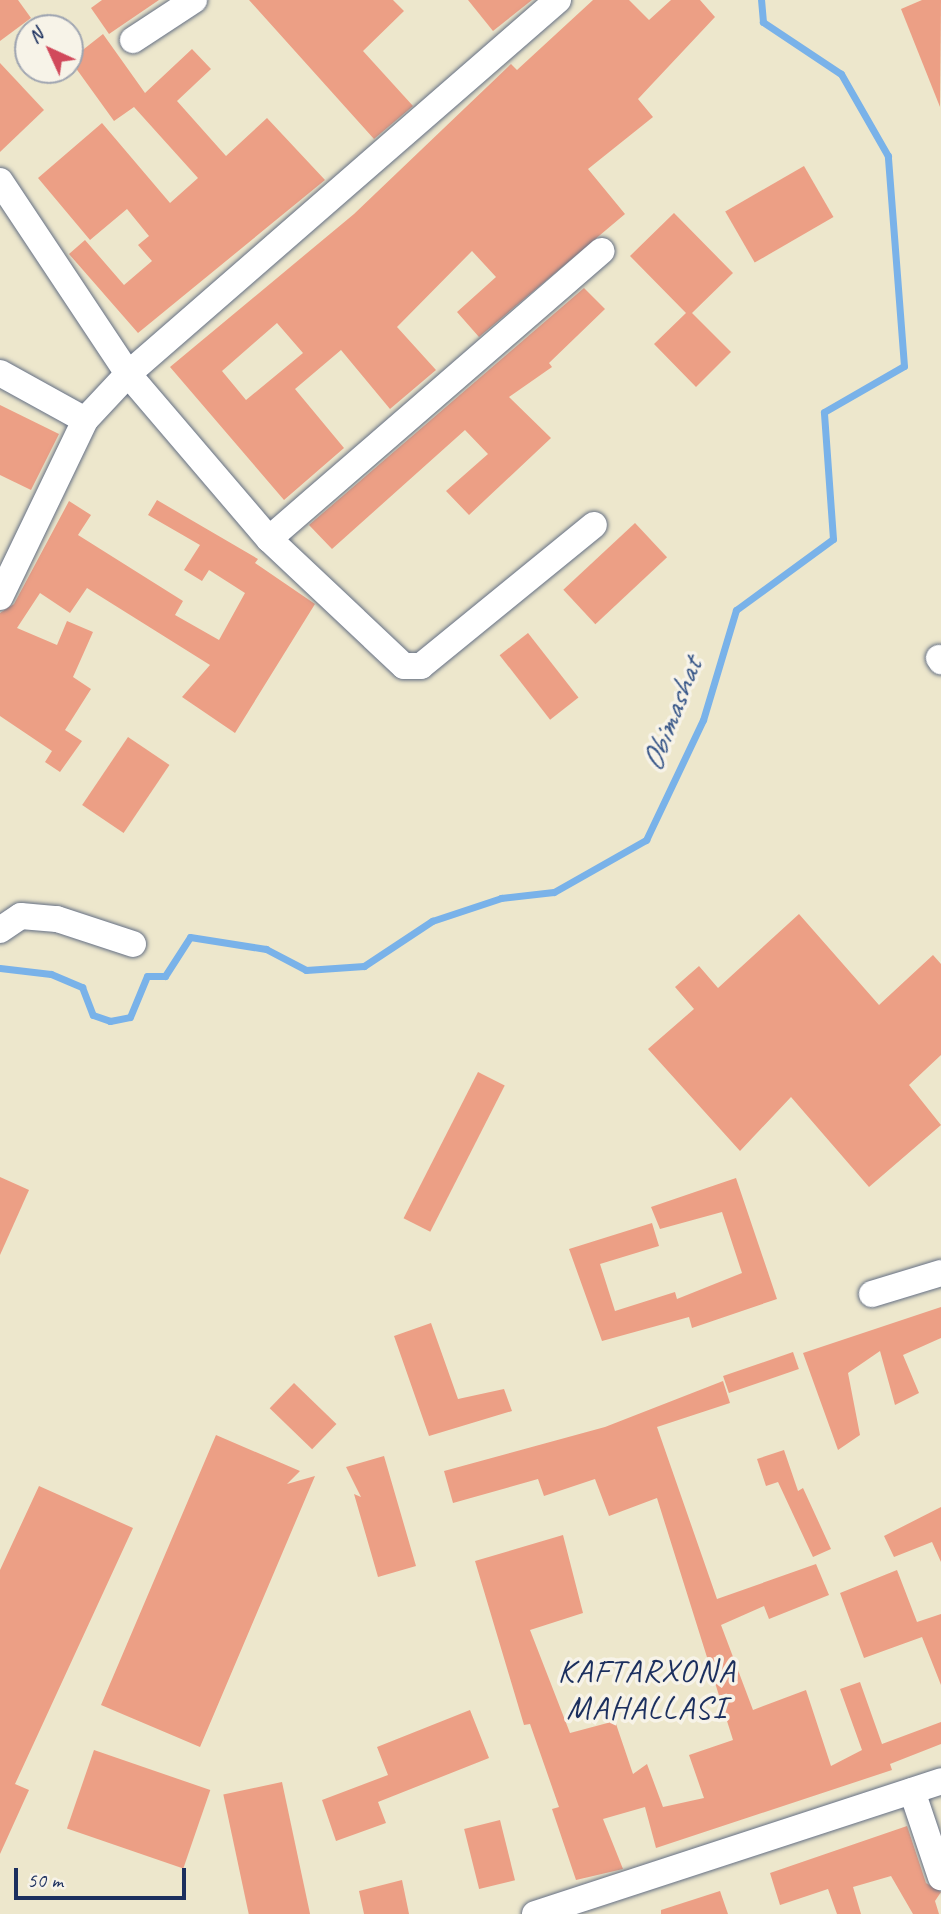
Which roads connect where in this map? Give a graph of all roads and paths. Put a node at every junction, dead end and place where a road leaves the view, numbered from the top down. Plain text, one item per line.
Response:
1 (194, 0) edge
2 (558, 0) edge
3 (133, 40) dead end
4 (0, 181) edge
5 (602, 251) dead end
6 (0, 373) edge
7 (128, 374) junction
8 (85, 420) junction
9 (594, 525) dead end
10 (269, 539) junction
11 (0, 597) edge
12 (0, 930) edge
13 (133, 944) dead end
14 (941, 1273) edge
15 (872, 1294) dead end
16 (941, 1781) edge
17 (912, 1791) junction
18 (941, 1877) edge
19 (535, 1914) edge

1 - 3 street
2 - 7 street
4 - 7 street
5 - 10 street
6 - 8 street
7 - 8 street
7 - 10 street
8 - 11 street
9 - 10 street
12 - 13 street
14 - 15 street
16 - 17 street
17 - 18 street
17 - 19 street

